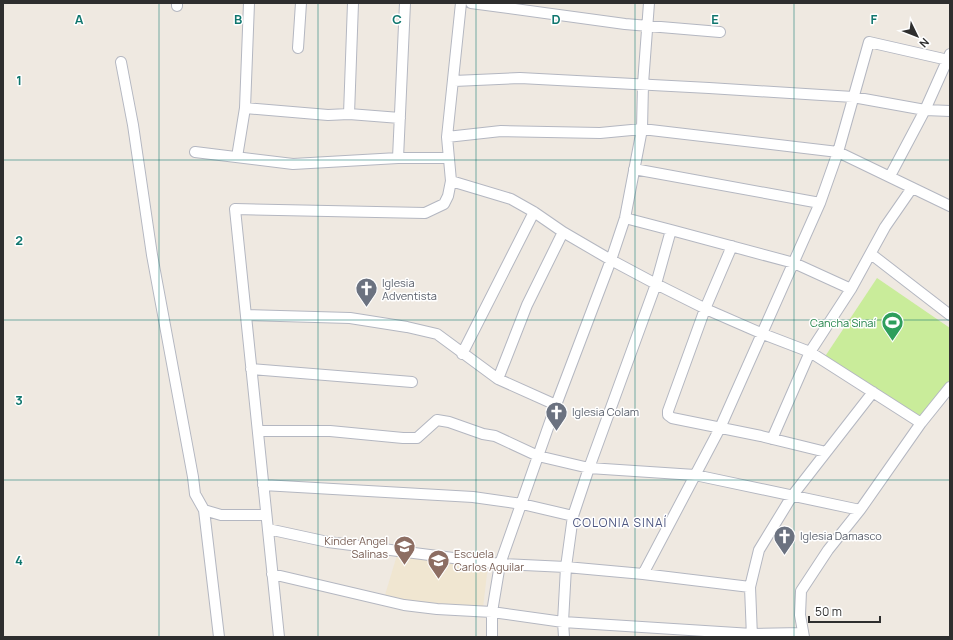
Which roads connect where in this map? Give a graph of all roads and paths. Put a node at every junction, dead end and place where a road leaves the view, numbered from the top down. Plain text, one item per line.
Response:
1 (249, 3) edge
2 (301, 3) edge
3 (353, 3) edge
4 (405, 3) edge
5 (461, 3) edge
6 (472, 3) edge
7 (649, 3) edge
8 (648, 25) junction
9 (720, 32) dead end
10 (298, 48) dead end
11 (949, 57) edge
12 (121, 62) dead end
13 (454, 81) junction
14 (643, 84) junction
15 (853, 97) junction
16 (245, 108) junction
17 (925, 110) junction
18 (950, 112) edge
19 (349, 114) junction
20 (400, 118) junction
21 (642, 129) junction
22 (448, 137) junction
23 (195, 152) dead end
24 (838, 152) junction
25 (237, 157) junction
26 (398, 158) junction
27 (449, 158) junction
28 (634, 169) junction
29 (890, 176) junction
30 (451, 181) junction
31 (912, 188) junction
32 (820, 203) junction
33 (950, 206) edge
34 (534, 212) junction
35 (625, 218) junction
36 (671, 230) junction
37 (563, 232) junction
38 (732, 246) junction
39 (871, 254) junction
40 (611, 260) junction
41 (794, 264) junction
42 (656, 284) junction
43 (851, 289) junction
44 (706, 309) junction
45 (246, 315) junction
46 (950, 315) edge
47 (763, 334) junction
48 (810, 352) junction
49 (462, 354) junction
50 (251, 369) junction
51 (498, 379) junction
52 (412, 382) dead end
53 (950, 387) edge
54 (873, 392) junction
55 (556, 405) junction
56 (921, 423) junction
57 (720, 428) junction
58 (258, 431) junction
59 (772, 439) junction
60 (826, 452) junction
61 (538, 456) junction
62 (589, 468) junction
63 (695, 474) junction
64 (263, 485) junction
65 (792, 496) junction
66 (522, 504) junction
67 (204, 510) junction
68 (860, 510) junction
69 (266, 515) junction
70 (573, 516) junction
71 (268, 529) junction
72 (500, 564) junction
73 (566, 567) junction
74 (272, 574) junction
75 (643, 574) junction
76 (750, 587) junction
77 (492, 612) junction
78 (563, 622) junction
79 (804, 635) edge
80 (752, 636) edge
81 (219, 637) edge
82 (279, 637) edge
83 (492, 637) edge
84 (564, 637) edge

1 - 16 street
2 - 10 street
3 - 19 street
4 - 20 street
5 - 13 street
6 - 8 street
7 - 8 street
8 - 9 street
8 - 14 street
11 - 15 street
11 - 17 street
12 - 67 street
13 - 14 street
13 - 22 street
14 - 15 street
14 - 21 street
15 - 17 street
15 - 24 street
16 - 19 street
16 - 25 street
17 - 18 street
17 - 29 street
19 - 20 street
20 - 26 street
21 - 22 street
21 - 24 street
21 - 28 street
22 - 27 street
23 - 25 street
24 - 29 street
24 - 32 street
25 - 26 street
26 - 27 street
27 - 30 street
28 - 32 street
28 - 35 street
29 - 31 street
30 - 34 street
30 - 45 street
31 - 33 street
31 - 39 street
32 - 41 street
34 - 37 street
34 - 49 street
35 - 36 street
35 - 40 street
36 - 38 street
36 - 42 street
37 - 40 street
37 - 51 street
38 - 41 street
38 - 44 street
39 - 43 street
39 - 46 street
40 - 42 street
40 - 55 street
41 - 43 street
41 - 47 street
42 - 44 street
42 - 62 street
43 - 48 street
44 - 47 street
44 - 57 street
45 - 49 street
45 - 50 street
47 - 48 street
47 - 57 street
48 - 54 street
48 - 59 street
49 - 51 street
50 - 52 street
50 - 58 street
51 - 55 street
53 - 56 street
54 - 56 street
54 - 60 street
55 - 61 street
56 - 68 street
57 - 59 street
57 - 63 street
58 - 61 street
58 - 64 street
59 - 60 street
60 - 65 street
61 - 62 street
61 - 66 street
62 - 63 street
62 - 70 street
63 - 65 street
63 - 75 street
64 - 66 street
64 - 69 street
65 - 68 street
65 - 76 street
66 - 70 street
66 - 72 street
67 - 69 street
67 - 81 street
68 - 79 street
69 - 71 street
70 - 73 street
71 - 72 street
71 - 74 street
72 - 73 street
72 - 77 street
73 - 75 street
73 - 78 street
74 - 77 street
74 - 82 street
75 - 76 street
76 - 80 street
77 - 78 street
77 - 83 street
78 - 80 street
78 - 84 street
79 - 80 street

